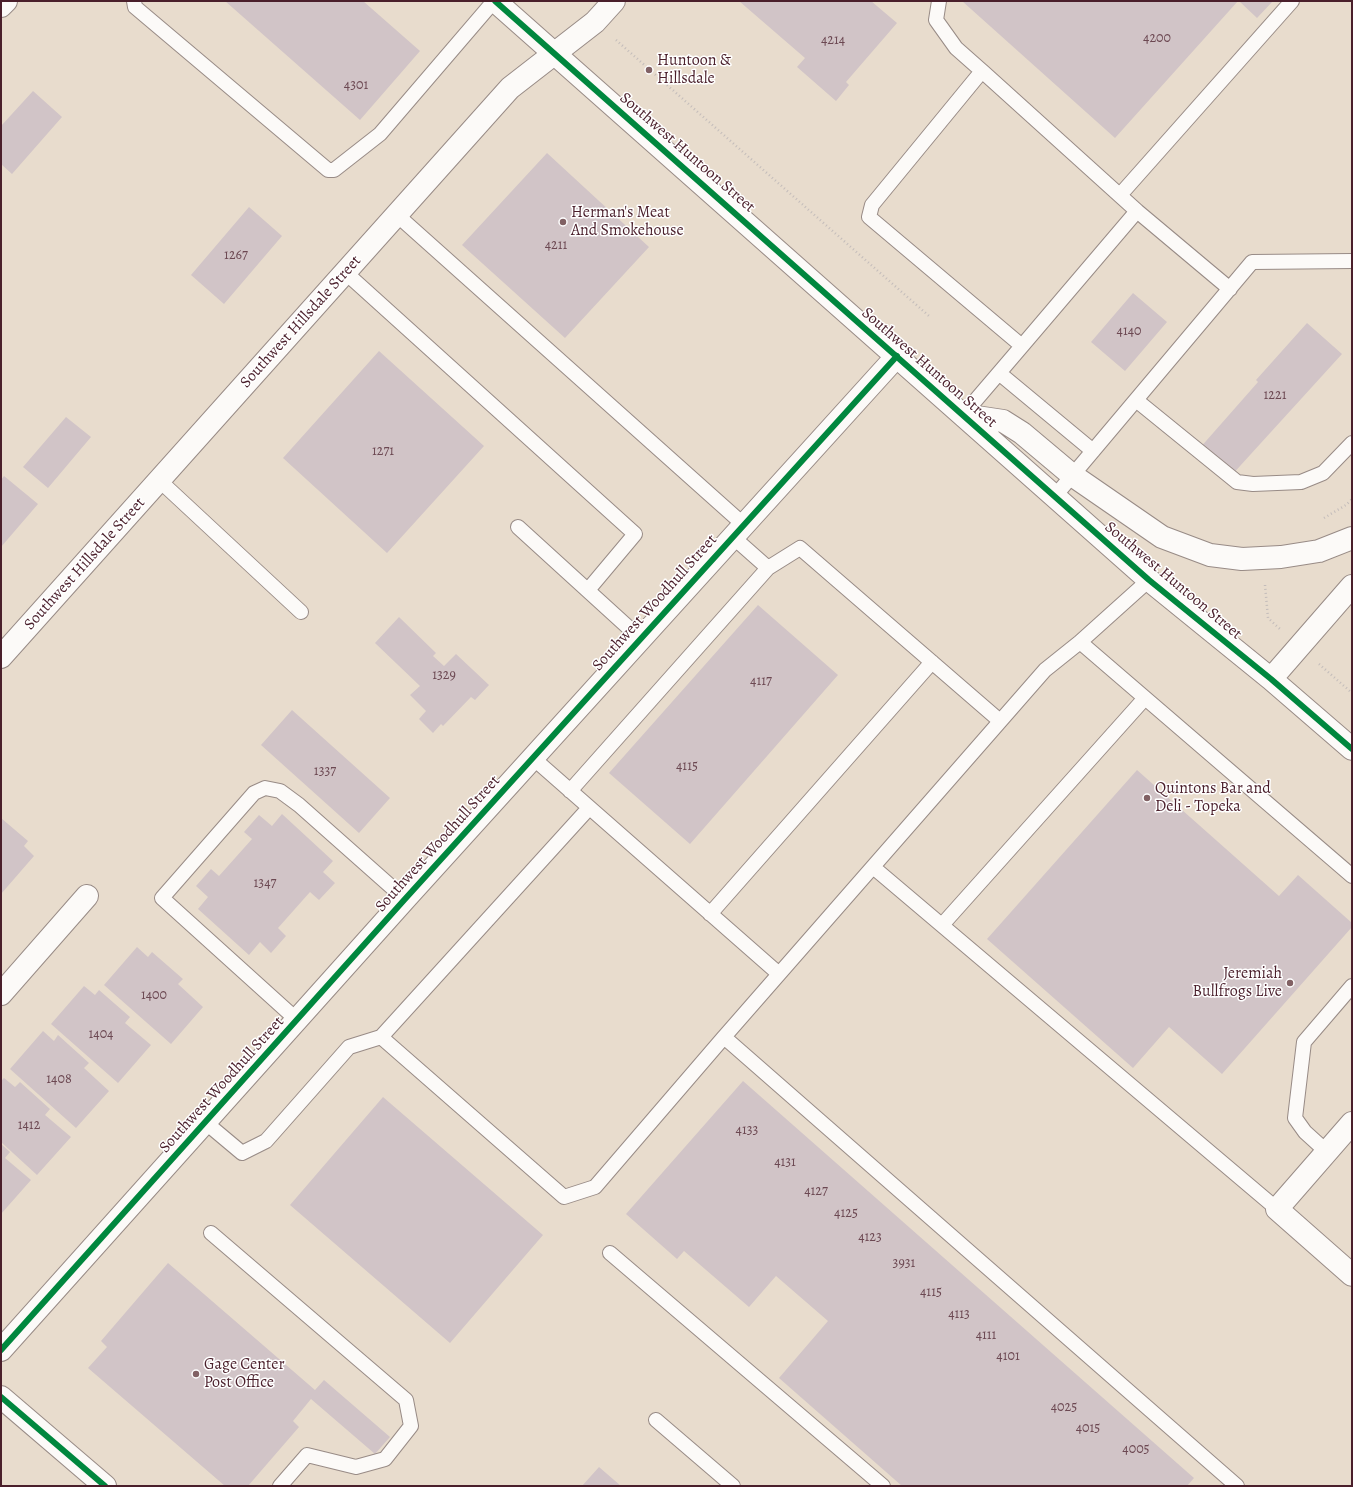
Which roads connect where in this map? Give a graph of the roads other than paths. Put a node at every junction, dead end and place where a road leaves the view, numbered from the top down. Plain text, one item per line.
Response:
1 (6, 1) edge
2 (134, 1) edge
3 (494, 1) edge
4 (614, 1) edge
5 (939, 1) edge
6 (1292, 1) edge
7 (1, 6) edge
8 (554, 54) junction
9 (982, 71) junction
10 (1120, 195) junction
11 (1137, 211) junction
12 (397, 215) junction
13 (1352, 261) edge
14 (346, 273) junction
15 (1230, 288) junction
16 (1022, 346) junction
17 (897, 356) junction
18 (999, 373) junction
19 (1136, 400) junction
20 (963, 415) junction
21 (1352, 442) edge
22 (1092, 451) junction
23 (1072, 475) junction
24 (160, 481) junction
25 (1055, 496) junction
26 (518, 527) dead end
27 (739, 531) junction
28 (1352, 538) edge
29 (768, 568) junction
30 (1149, 580) junction
31 (1352, 586) edge
32 (588, 590) junction
33 (301, 612) dead end
34 (640, 638) junction
35 (1080, 642) junction
36 (1, 657) edge
37 (932, 662) junction
38 (1271, 679) junction
39 (1145, 698) junction
40 (1000, 721) junction
41 (1352, 749) edge
42 (533, 758) junction
43 (570, 791) junction
44 (589, 808) junction
45 (873, 867) junction
46 (1352, 876) edge
47 (87, 896) dead end
48 (405, 900) junction
49 (710, 914) junction
50 (942, 925) junction
51 (779, 974) junction
52 (1352, 986) edge
53 (1, 994) edge
54 (297, 1020) junction
55 (381, 1037) junction
56 (724, 1037) junction
57 (205, 1122) junction
58 (1352, 1123) edge
59 (1327, 1152) junction
60 (1277, 1208) junction
61 (212, 1233) dead end
62 (610, 1253) dead end
63 (1350, 1270) edge
64 (1, 1350) edge
65 (1, 1397) edge
66 (656, 1420) dead end
67 (105, 1486) edge
68 (280, 1486) edge
69 (733, 1486) edge
70 (883, 1486) edge
71 (1237, 1486) edge

1 - 7 street
2 - 3 lane
3 - 8 street, Southwest Huntoon Street
4 - 8 street, Southwest Hillsdale Street
5 - 9 lane
6 - 10 lane
8 - 12 street, Southwest Hillsdale Street
8 - 17 street, Southwest Huntoon Street
9 - 10 lane
9 - 16 lane
10 - 11 lane
11 - 15 lane
11 - 16 lane
12 - 14 street, Southwest Hillsdale Street
12 - 27 lane
13 - 15 lane
14 - 24 street, Southwest Hillsdale Street
14 - 32 lane
15 - 19 lane
16 - 18 lane
17 - 20 street, Southwest Huntoon Street
17 - 27 street, Southwest Woodhull Street
18 - 20 lane
18 - 22 lane
19 - 21 lane
19 - 22 lane
20 - 23 street
20 - 25 street, Southwest Huntoon Street
22 - 23 lane
23 - 25 lane
23 - 28 street
24 - 33 lane
24 - 36 street, Southwest Hillsdale Street
25 - 30 street, Southwest Huntoon Street
26 - 32 lane
27 - 29 lane
27 - 34 street, Southwest Woodhull Street
29 - 37 lane
29 - 43 lane
30 - 35 lane
30 - 38 street, Southwest Huntoon Street
31 - 38 street
32 - 34 lane
34 - 42 street, Southwest Woodhull Street
35 - 39 lane
35 - 40 lane
37 - 40 lane
37 - 49 lane
38 - 41 street, Southwest Huntoon Street
39 - 46 lane
39 - 50 lane
40 - 45 lane
42 - 43 lane
42 - 48 street, Southwest Woodhull Street
43 - 44 lane
44 - 49 lane
44 - 55 lane
45 - 50 lane
45 - 51 lane
47 - 53 street
48 - 54 street, Southwest Woodhull Street
48 - 54 lane
49 - 51 lane
50 - 60 lane
51 - 56 lane
52 - 59 lane
54 - 57 street, Southwest Woodhull Street
55 - 56 lane
55 - 57 lane
56 - 71 lane
57 - 64 street, Southwest Woodhull Street
58 - 59 street
59 - 60 street
60 - 63 street
61 - 68 lane
62 - 70 lane
65 - 67 street
66 - 69 lane

